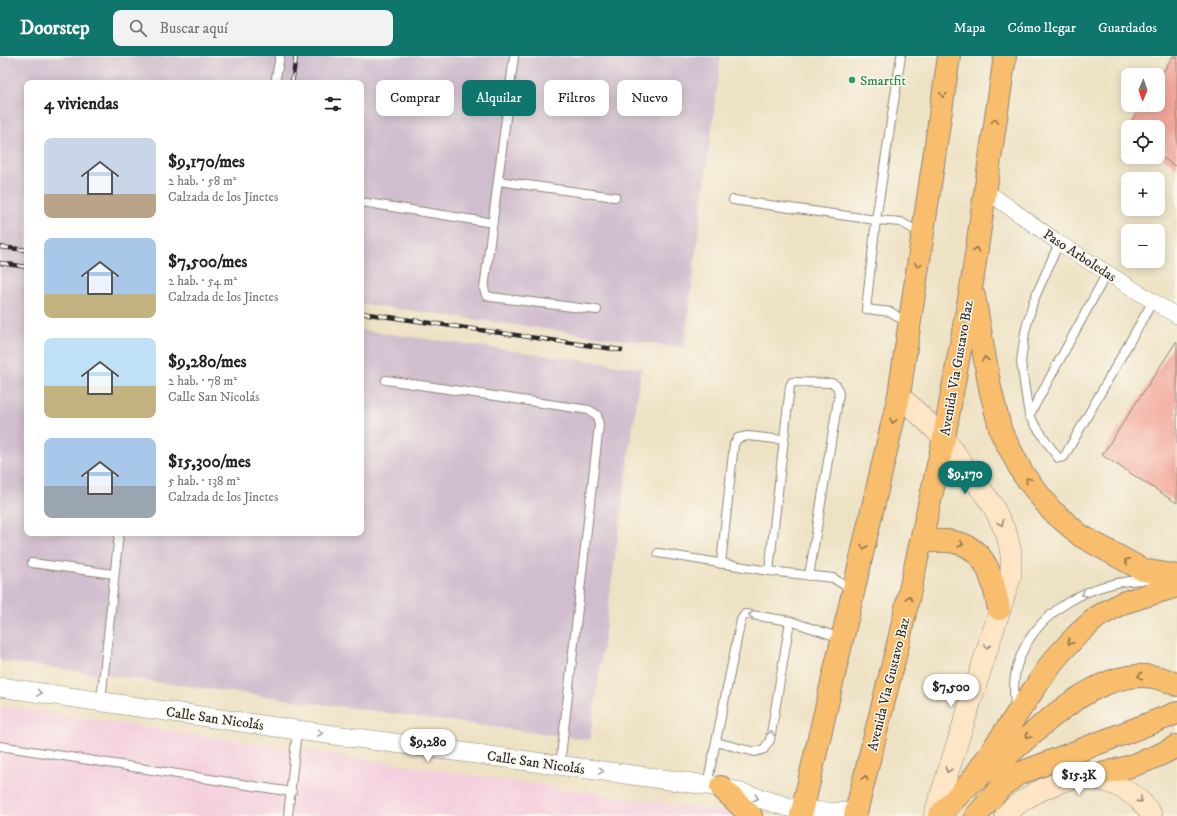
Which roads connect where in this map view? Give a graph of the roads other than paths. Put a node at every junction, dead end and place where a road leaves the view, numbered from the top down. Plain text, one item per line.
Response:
1 (280, 56) edge
2 (514, 56) edge
3 (901, 56) edge
4 (949, 56) edge
5 (1005, 56) edge
6 (276, 80) edge
7 (498, 181) junction
8 (985, 190) junction
9 (615, 197) dead end
10 (733, 200) dead end
11 (364, 202) edge
12 (876, 220) junction
13 (493, 223) junction
14 (922, 235) junction
15 (1059, 243) junction
16 (1107, 273) junction
17 (972, 282) junction
18 (1153, 301) junction
19 (597, 310) dead end
20 (1177, 316) edge
21 (909, 325) junction
22 (386, 380) dead end
23 (899, 395) junction
24 (1029, 416) junction
25 (944, 438) junction
26 (784, 440) junction
27 (119, 536) edge
28 (922, 541) junction
29 (658, 553) dead end
30 (32, 563) dead end
31 (721, 564) junction
32 (769, 571) junction
33 (114, 574) junction
34 (809, 576) junction
35 (1177, 576) edge
36 (1177, 580) edge
37 (1177, 586) edge
38 (853, 592) junction
39 (999, 609) junction
40 (790, 621) junction
41 (843, 638) junction
42 (1177, 685) edge
43 (0, 687) edge
44 (101, 701) junction
45 (1177, 713) edge
46 (1015, 715) junction
47 (297, 730) junction
48 (716, 742) junction
49 (0, 746) edge
50 (1177, 746) edge
51 (560, 765) junction
52 (1088, 777) junction
53 (714, 786) junction
54 (968, 786) junction
55 (292, 792) junction
56 (801, 814) edge
57 (856, 815) edge
58 (288, 816) edge
59 (751, 816) edge
60 (934, 816) edge
61 (939, 816) edge
62 (976, 816) edge
63 (1005, 816) edge
64 (1152, 816) edge

1 - 6 lane
2 - 7 lane
3 - 12 lane
4 -> 14 main road
8 -> 5 main road, Avenida Via Gustavo Baz
7 - 9 lane
7 - 13 lane
8 - 15 street, Paso Arboledas
17 -> 8 main road, Avenida Via Gustavo Baz
10 - 12 lane
11 - 13 lane
12 - 14 lane
12 - 21 lane
13 - 19 lane
14 -> 21 main road
15 - 16 street, Paso Arboledas
15 - 24 lane
16 - 18 street, Paso Arboledas
16 - 24 lane
17 - 25 main road, Avenida Via Gustavo Baz
35 -> 17 main road
18 - 20 street, Paso Arboledas
18 - 24 lane
21 - 23 main road
22 - 51 lane
23 - 25 main road
23 -> 38 main road
25 - 28 main road, Avenida Via Gustavo Baz
25 -> 39 main road
26 - 31 lane
26 - 32 lane
26 - 34 lane
27 - 33 lane
28 -> 39 main road
57 -> 28 main road, Avenida Via Gustavo Baz
29 - 31 lane
30 - 33 lane
31 - 32 lane
32 - 34 lane
33 - 44 lane
34 - 38 lane
36 -> 46 lane
37 -> 46 main road
38 - 41 main road
39 -> 60 main road
40 - 41 lane
40 -> 48 lane
48 -> 40 lane
41 - 56 main road
42 -> 54 main road
43 -> 44 street, Calle San Nicolás
44 - 47 street, Calle San Nicolás
45 - 62 main road
46 - 54 main road
47 -> 51 street, Calle San Nicolás
47 - 55 lane
48 - 53 lane
49 - 55 lane
50 - 52 main road
51 -> 53 street, Calle San Nicolás
52 - 63 main road
52 -> 64 main road
53 -> 56 street, Calle San Nicolás
53 - 59 main road
54 - 61 main road
55 - 58 lane
56 - 57 street, Calle San Nicolás

